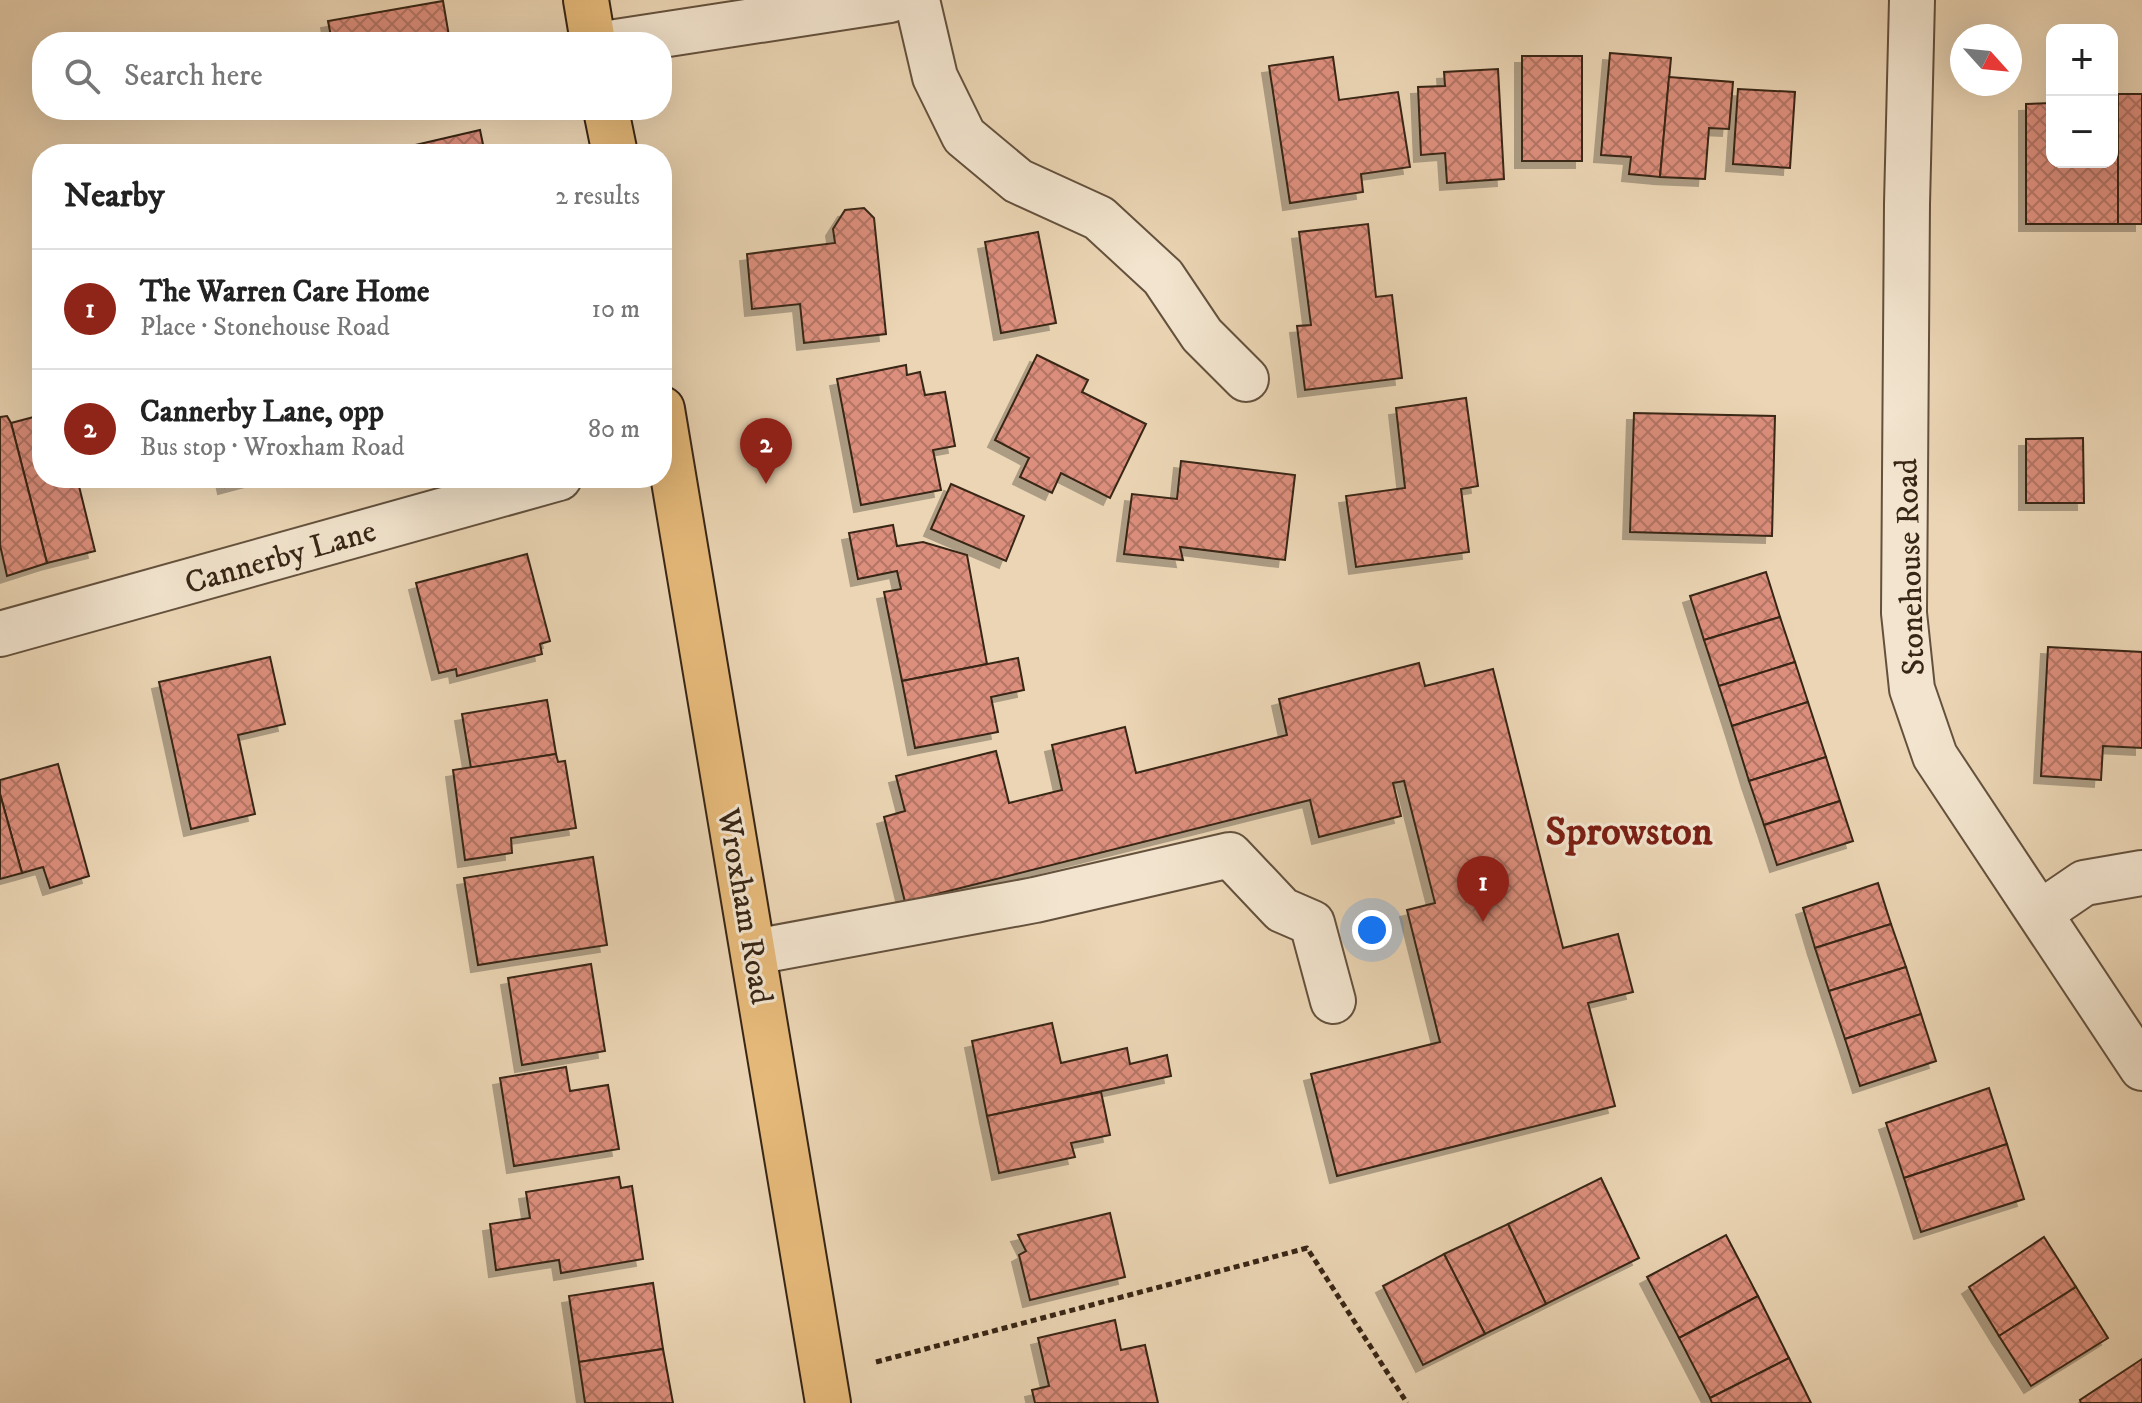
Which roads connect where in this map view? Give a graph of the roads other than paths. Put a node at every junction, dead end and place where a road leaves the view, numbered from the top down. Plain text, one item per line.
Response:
1 (586, 0) edge
2 (890, 0) edge
3 (917, 0) edge
4 (1912, 0) edge
5 (591, 32) edge
6 (672, 33) edge
7 (608, 120) edge
8 (613, 144) edge
9 (1246, 379) dead end
10 (672, 481) edge
11 (523, 488) edge
12 (0, 634) edge
13 (2142, 873) edge
14 (2040, 913) junction
15 (754, 952) junction
16 (1333, 1001) dead end
17 (2142, 1068) edge
18 (826, 1389) edge

1 - 5 main road
2 - 6 street
3 - 9 street
4 - 14 street, Stonehouse Road
7 - 8 main road
10 - 15 main road, Wroxham Road
11 - 12 street, Cannerby Lane
13 - 14 street
14 - 17 street, Stonehouse Road
15 - 16 street
15 - 18 main road, Wroxham Road

